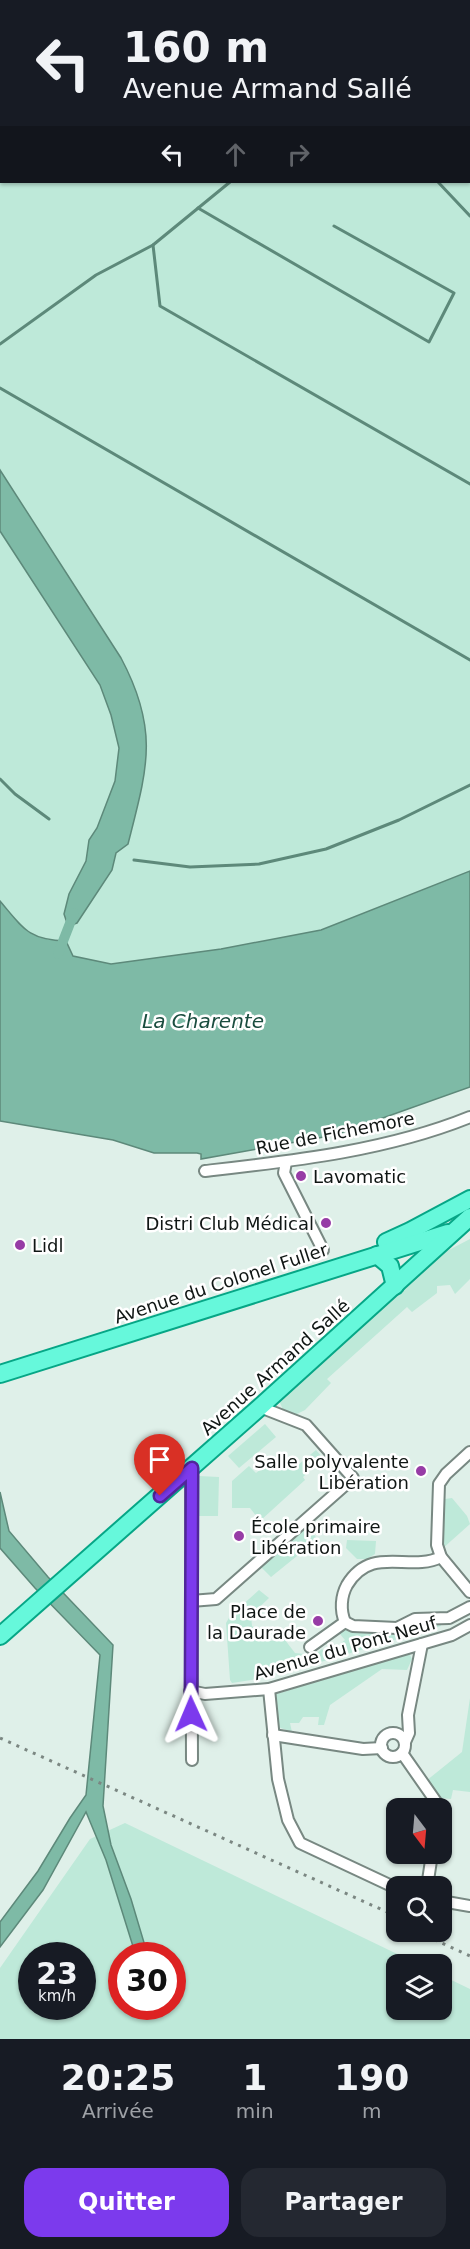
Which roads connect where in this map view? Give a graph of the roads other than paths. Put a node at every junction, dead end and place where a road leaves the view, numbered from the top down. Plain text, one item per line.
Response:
1 (470, 1118) edge
2 (286, 1162) junction
3 (204, 1171) dead end
4 (470, 1198) edge
5 (470, 1217) edge
6 (455, 1230) junction
7 (323, 1250) dead end
8 (376, 1255) junction
9 (356, 1261) junction
10 (395, 1286) junction
11 (0, 1374) edge
12 (260, 1407) junction
13 (470, 1452) edge
14 (192, 1468) junction
15 (441, 1557) junction
16 (470, 1592) edge
17 (191, 1601) junction
18 (470, 1607) edge
19 (345, 1622) junction
20 (470, 1625) edge
21 (0, 1636) edge
22 (422, 1644) junction
23 (309, 1647) dead end
24 (269, 1689) junction
25 (190, 1691) junction
26 (408, 1715) junction
27 (395, 1732) junction
28 (273, 1735) junction
29 (382, 1748) junction
30 (404, 1748) junction
31 (192, 1760) dead end
32 (434, 1798) edge
33 (386, 1883) edge
34 (452, 1903) edge
35 (470, 1906) edge

1 - 2 street, Rue de Fichemore
2 - 3 street, Rue de Fichemore
2 - 7 street
4 - 9 main road
5 - 6 main road, Avenue Armand Sallé
6 - 8 main road, Avenue du Colonel Fuller
6 - 10 main road, Avenue Armand Sallé
8 - 9 main road, Avenue du Colonel Fuller
8 - 10 main road
9 - 11 main road, Avenue du Colonel Fuller
10 - 12 main road, Avenue Armand Sallé
12 - 14 main road, Avenue Armand Sallé
12 - 17 street
13 - 15 street
14 - 17 street
14 - 21 main road, Avenue Armand Sallé
15 - 16 street
15 - 19 street
17 - 25 street
18 - 19 street
19 - 23 street
20 - 22 street, Avenue du Pont Neuf
22 - 24 street, Avenue du Pont Neuf
22 - 26 street
24 - 25 street, Avenue du Pont Neuf
24 - 28 street
25 - 31 street
26 - 27 street
26 - 30 street
27 - 29 street
27 - 30 street
28 - 29 street
28 - 33 street
29 - 30 street
30 - 32 street
34 - 35 street

